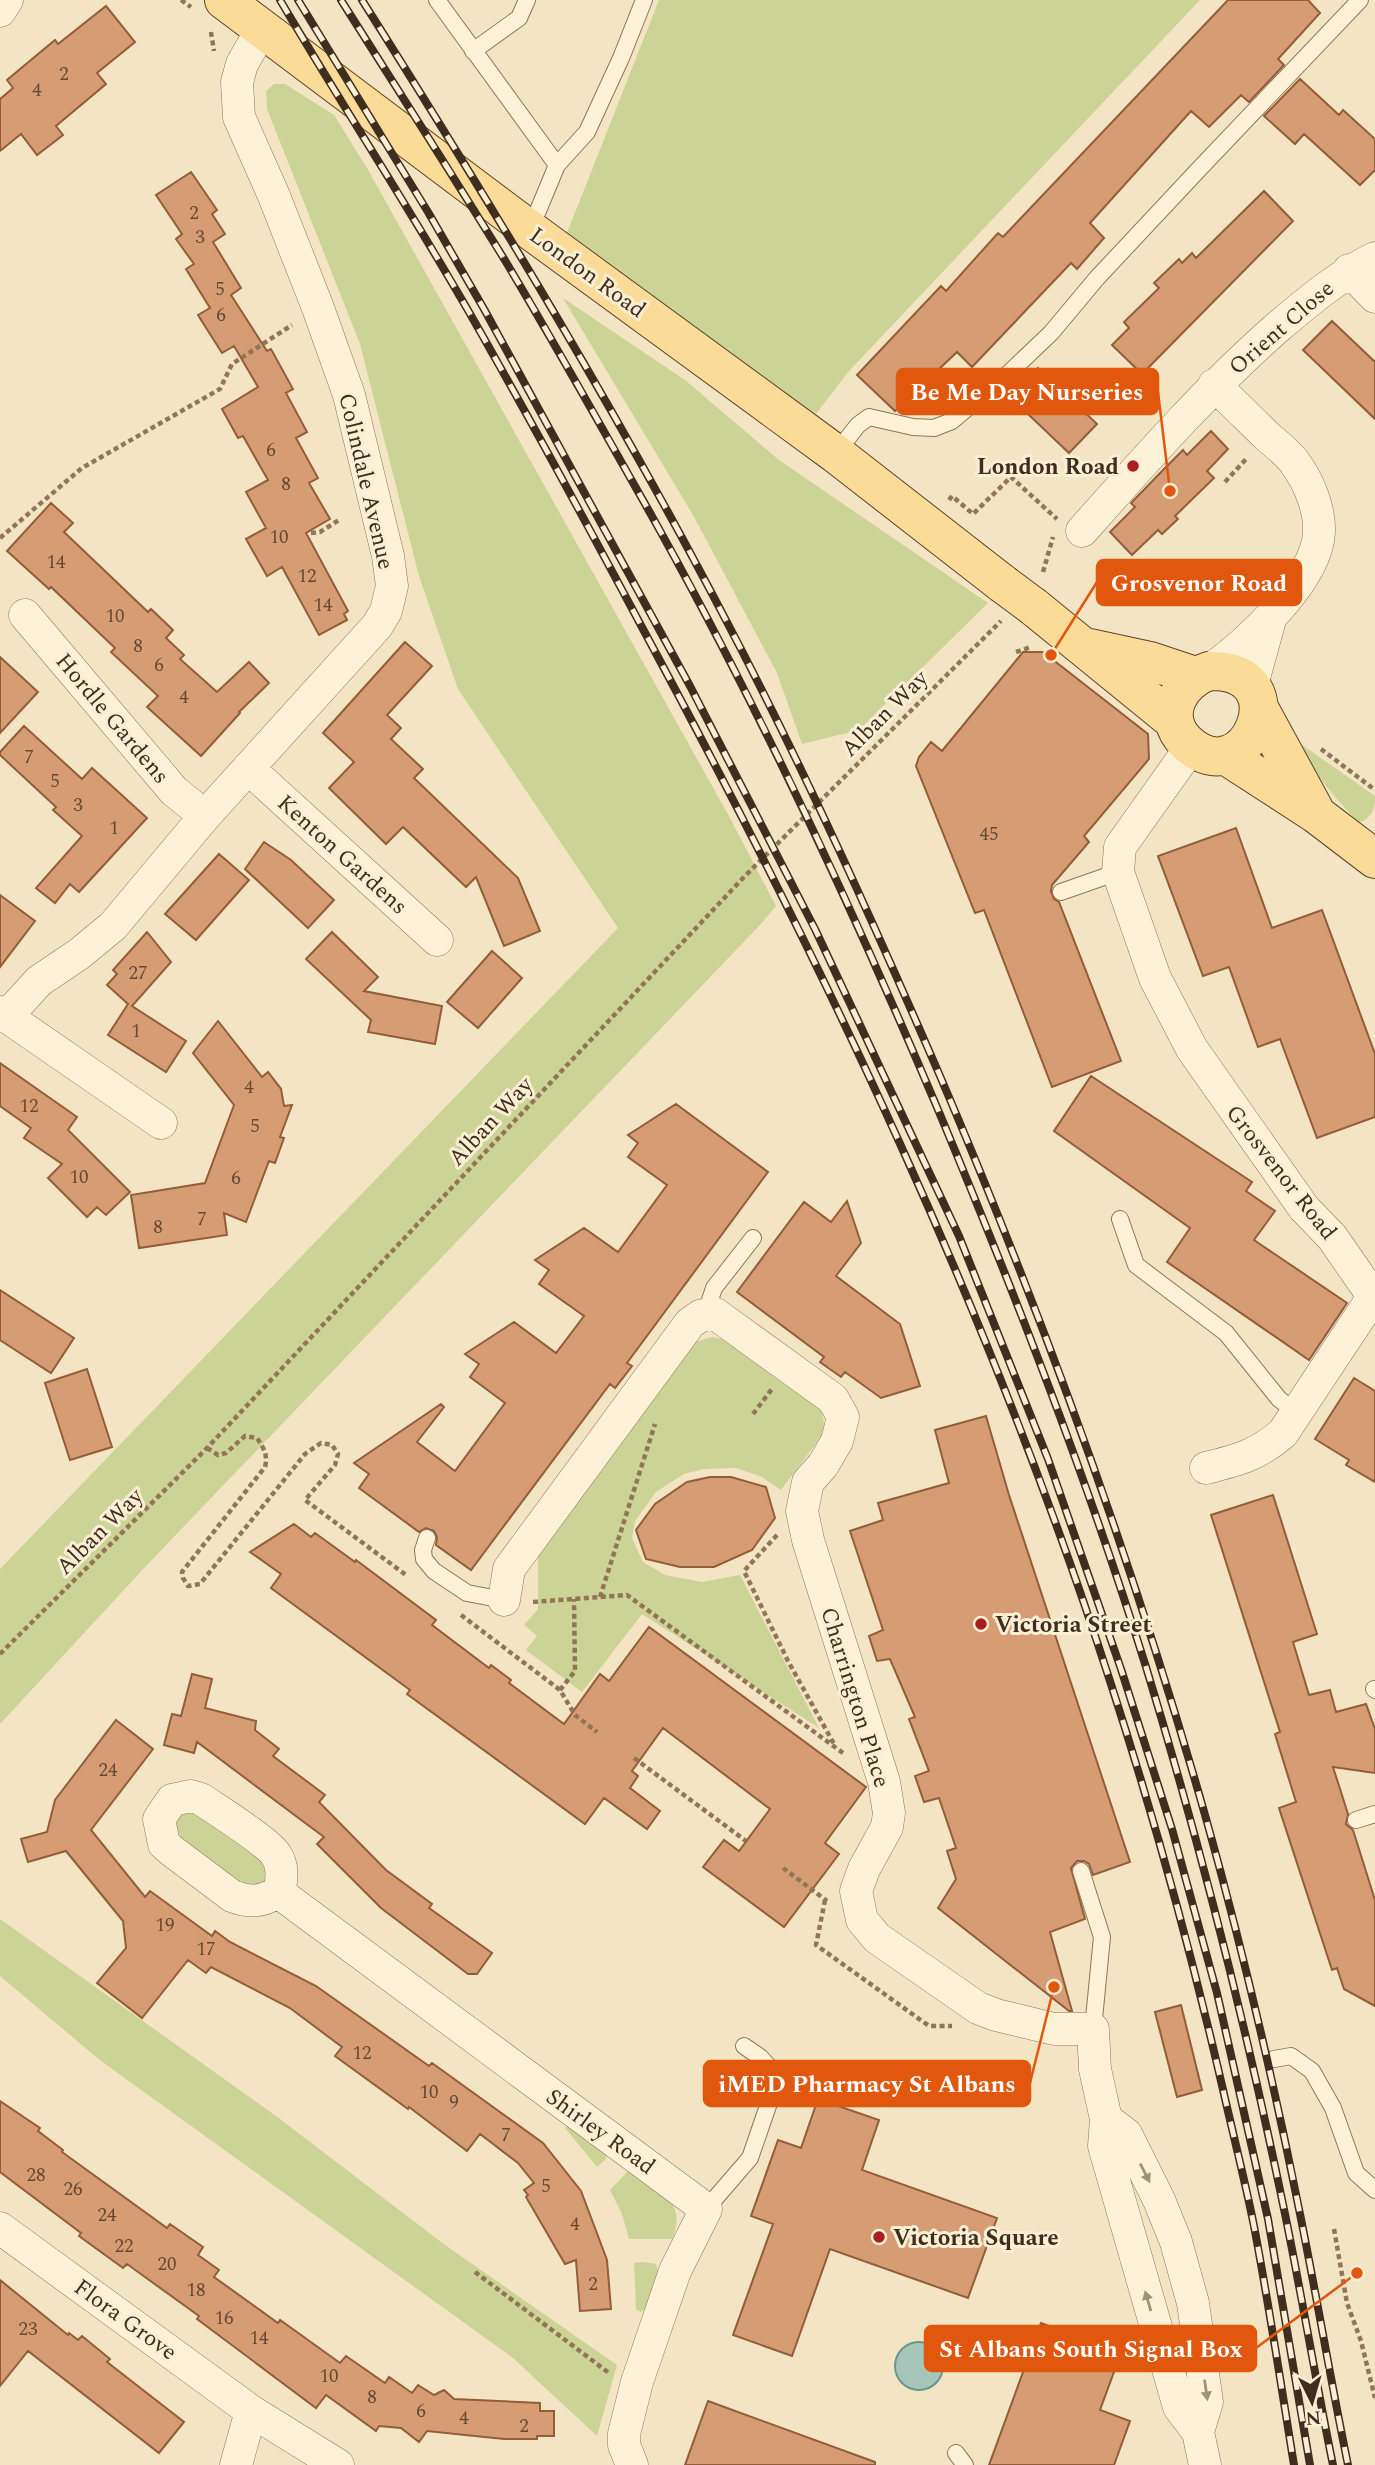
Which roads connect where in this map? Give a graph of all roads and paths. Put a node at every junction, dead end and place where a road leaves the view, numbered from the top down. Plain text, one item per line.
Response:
1 (7, 0) edge
2 (224, 0) edge
3 (437, 0) edge
4 (527, 0) edge
5 (644, 0) edge
6 (1360, 0) edge
7 (0, 10) edge
8 (262, 29) junction
9 (473, 51) junction
10 (557, 165) junction
11 (530, 230) junction
12 (1362, 264) edge
13 (1375, 297) edge
14 (318, 308) junction
15 (1214, 385) junction
16 (836, 454) junction
17 (339, 520) dead end
18 (1073, 528) joint
19 (311, 533) dead end
20 (940, 536) junction
21 (0, 538) edge
22 (1015, 602) junction
23 (25, 615) dead end
24 (1272, 615) junction
25 (1084, 647) junction
26 (1202, 673) junction
27 (1256, 697) junction
28 (1197, 741) junction
29 (1317, 746) dead end
30 (248, 768) junction
31 (1375, 790) edge
32 (1316, 814) junction
33 (205, 816) junction
34 (1375, 859) edge
35 (1118, 872) junction
36 (1061, 892) dead end
37 (437, 940) dead end
38 (4, 1014) edge
39 (160, 1123) dead end
40 (1120, 1220) dead end
41 (753, 1238) dead end
42 (1374, 1298) edge
43 (714, 1312) junction
44 (651, 1379) junction
45 (1298, 1414) junction
46 (207, 1448) junction
47 (335, 1465) dead end
48 (1206, 1468) dead end
49 (803, 1505) junction
50 (427, 1538) dead end
51 (600, 1597) junction
52 (573, 1599) junction
53 (504, 1600) junction
54 (0, 1654) edge
55 (561, 1690) dead end
56 (836, 1748) junction
57 (634, 1758) dead end
58 (884, 1782) junction
59 (1375, 1814) edge
60 (1356, 1820) dead end
61 (746, 1841) dead end
62 (783, 1868) dead end
63 (1081, 1871) dead end
64 (278, 1892) dead end
65 (825, 1900) junction
66 (862, 1920) junction
67 (963, 2026) dead end
68 (1093, 2029) junction
69 (744, 2046) dead end
70 (1274, 2059) dead end
71 (1106, 2119) junction
72 (1375, 2190) edge
73 (706, 2209) junction
74 (0, 2228) edge
75 (1334, 2229) dead end
76 (475, 2272) dead end
77 (637, 2382) junction
78 (1375, 2398) edge
79 (251, 2411) junction
80 (1198, 2432) junction
81 (236, 2465) edge
82 (338, 2465) edge
83 (630, 2465) edge
84 (1205, 2465) edge

1 - 7 street
2 - 8 main road, London Road
3 - 9 lane
4 - 9 lane
5 - 10 lane
6 - 16 lane
8 - 11 main road, London Road
8 - 14 street, Colindale Avenue
9 - 10 lane
10 - 11 lane
11 - 16 main road, London Road
12 - 13 street, Orient Close
12 - 15 street, Orient Close
14 - 21 path
14 - 30 street, Colindale Avenue
15 - 18 street, Orient Close
15 - 24 street, Orient Close
16 - 20 main road, London Road
17 - 19 path
18 - 20 path
20 - 22 main road, London Road
22 - 25 main road, London Road
22 - 46 path, Alban Way
23 - 33 street, Hordle Gardens
24 - 26 street, Orient Close
24 - 27 street, Orient Close
25 - 26 main road, London Road
25 - 28 main road, London Road
26 - 27 main road, London Road
26 - 28 main road
27 - 28 main road
27 - 32 main road, London Road
28 - 32 main road, London Road
28 - 35 street
29 - 31 path
30 - 33 street, Colindale Avenue
30 - 37 street, Kenton Gardens
32 - 34 main road, London Road
33 - 38 street, Colindale Avenue
35 - 36 lane
35 - 42 street, Grosvenor Road
38 - 39 street
40 - 45 lane
41 - 43 lane
42 - 45 street
43 - 44 street
43 - 49 street, Charrington Place
44 - 51 path
44 - 53 street
45 - 48 street
46 - 47 path
46 - 54 path, Alban Way
49 - 56 path
49 - 58 street, Charrington Place
50 - 53 lane
51 - 52 path
51 - 56 path
52 - 53 path
52 - 55 path
56 - 58 path
57 - 61 path
58 - 66 street, Charrington Place
59 - 60 lane
62 - 65 path
63 - 68 lane
64 - 73 street, Shirley Road
65 - 66 path
65 - 67 path
66 - 68 street
68 - 71 street
69 - 73 lane
70 - 72 lane
80 -> 71 street
71 -> 80 street
73 - 77 street
74 - 79 street, Flora Grove
75 - 78 path
76 - 77 path
77 - 83 street
79 - 81 street
79 - 82 street, Flora Grove
80 - 84 street

